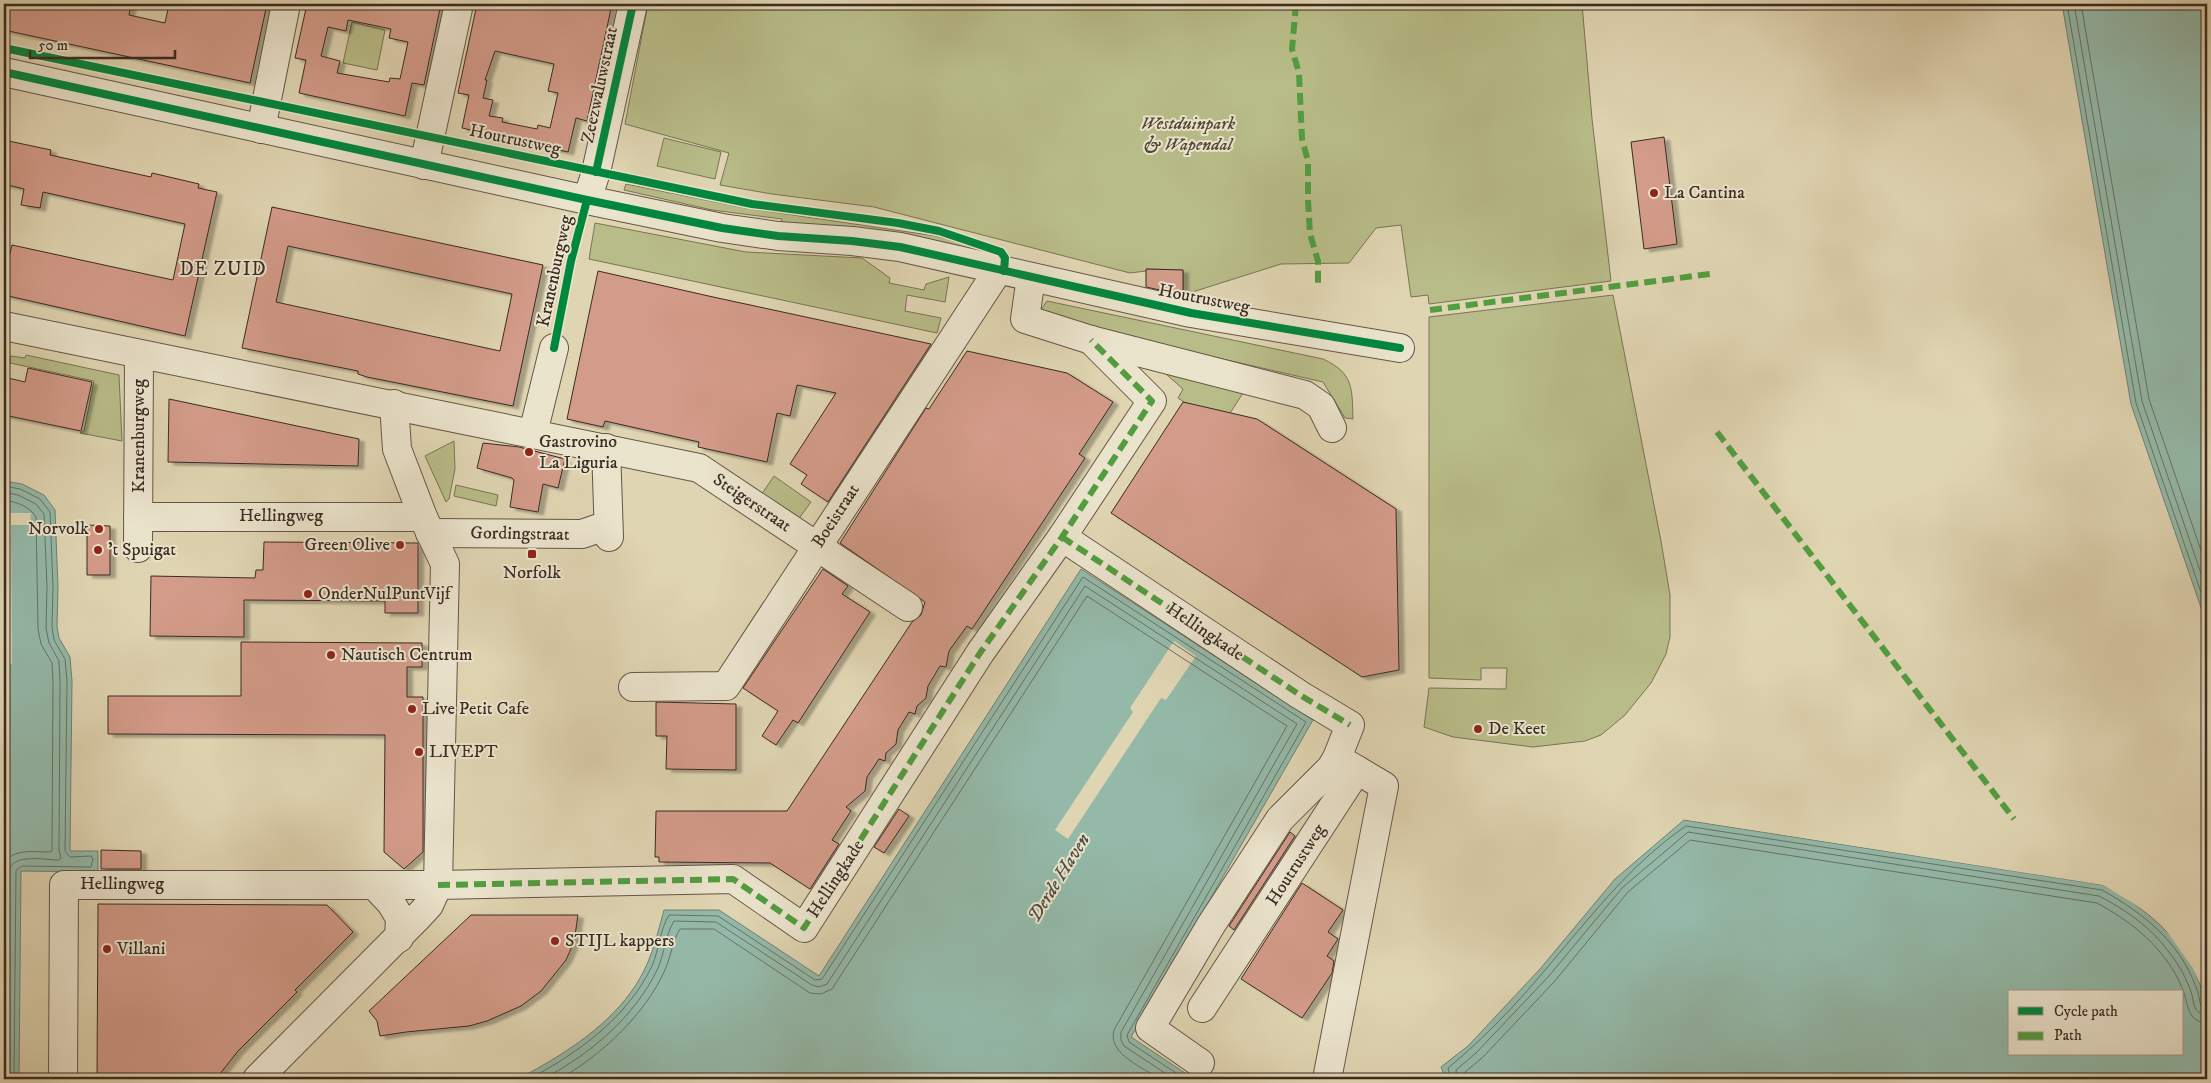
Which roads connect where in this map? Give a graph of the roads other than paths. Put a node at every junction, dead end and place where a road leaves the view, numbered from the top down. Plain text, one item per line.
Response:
1 (286, 4) edge
2 (459, 4) edge
3 (633, 4) edge
4 (4, 72) edge
5 (261, 129) junction
6 (424, 165) junction
7 (587, 200) junction
8 (998, 270) junction
9 (1031, 277) junction
10 (4, 326) edge
11 (1091, 340) junction
12 (554, 348) dead end
13 (1400, 348) dead end
14 (139, 354) junction
15 (394, 404) junction
16 (1332, 428) dead end
17 (533, 433) junction
18 (606, 448) junction
19 (138, 518) junction
20 (427, 525) junction
21 (1062, 537) junction
22 (816, 546) junction
23 (138, 548) dead end
24 (908, 607) dead end
25 (634, 687) dead end
26 (1350, 725) joint
27 (1347, 764) junction
28 (438, 885) junction
29 (375, 886) junction
30 (399, 938) junction
31 (1202, 1008) dead end
32 (1200, 1063) dead end
33 (1328, 1074) dead end
34 (63, 1079) edge
35 (257, 1079) edge

1 - 5 street
2 - 6 street
3 - 7 street, Zeezwaluwstraat
4 - 5 street, Houtrustweg
5 - 6 street, Houtrustweg
6 - 7 street, Houtrustweg
7 - 8 street, Houtrustweg
8 - 9 street, Houtrustweg
8 - 22 street, Boeistraat
9 - 11 street
9 - 13 street, Houtrustweg
10 - 14 street, Kranenburgweg
11 - 16 street
11 - 21 street, Hellingkade
12 - 17 street, Kranenburgweg
14 - 15 street, Kranenburgweg
14 - 19 street, Kranenburgweg
15 - 17 street, Kranenburgweg
15 - 20 street
17 - 18 street, Kranenburgweg
18 - 20 street, Gordingstraat
18 - 22 street, Steigerstraat
19 - 20 street, Hellingweg
19 - 23 street, Kranenburgweg
20 - 28 street
21 - 26 street, Hellingkade
21 - 28 street, Hellingkade
22 - 24 street, Steigerstraat
22 - 25 street, Boeistraat
26 - 27 street, Houtrustweg
27 - 31 street, Houtrustweg
27 - 32 street
27 - 33 street
28 - 29 street, Hellingweg
28 - 30 street
29 - 30 street
29 - 34 street, Hellingweg
30 - 35 street

